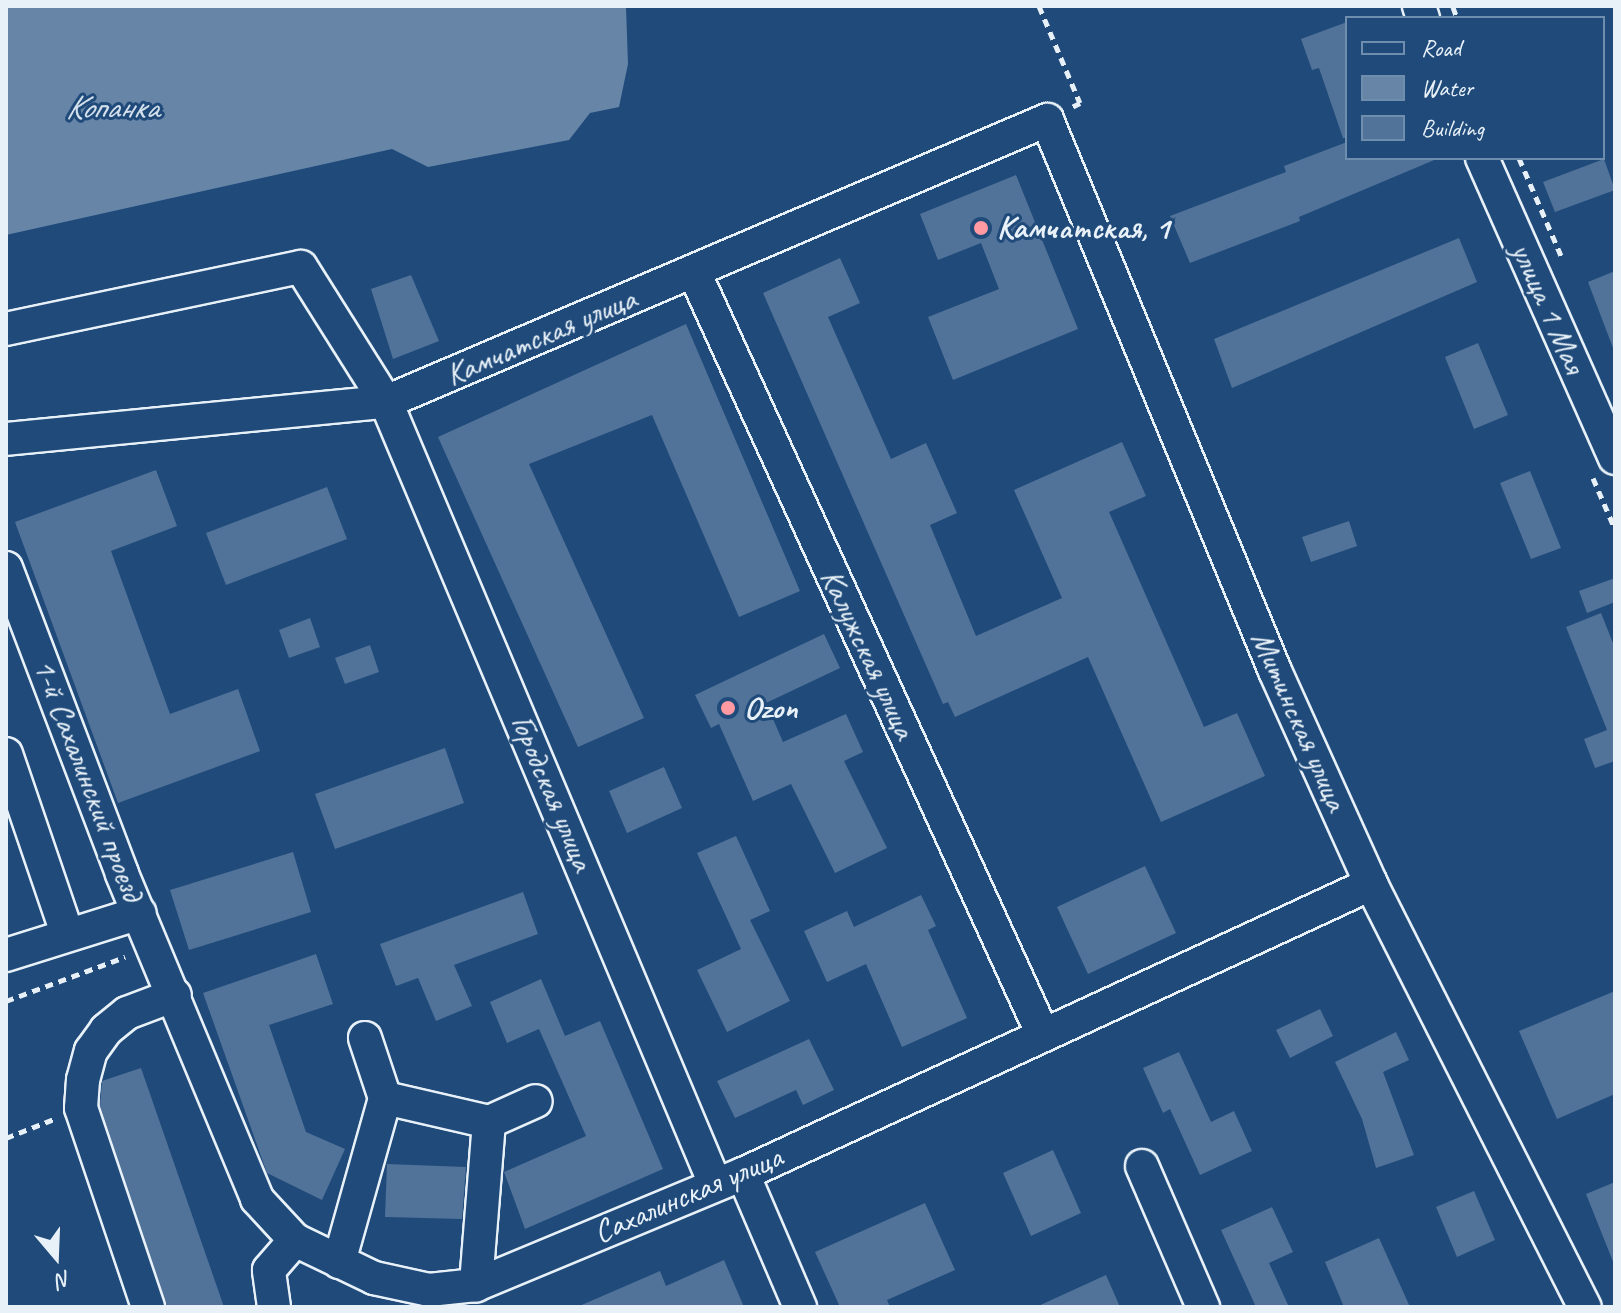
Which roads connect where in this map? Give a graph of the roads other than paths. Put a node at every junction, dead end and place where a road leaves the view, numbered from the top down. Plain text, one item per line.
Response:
1 (1047, 120) joint
2 (1483, 160) edge
3 (694, 272) junction
4 (6, 329) edge
5 (386, 402) junction
6 (6, 439) edge
7 (1615, 458) edge
8 (6, 568) edge
9 (6, 754) edge
10 (1371, 884) junction
11 (140, 913) junction
12 (67, 933) junction
13 (156, 946) joint
14 (6, 955) edge
15 (175, 995) junction
16 (1043, 1035) junction
17 (365, 1038) dead end
18 (385, 1098) junction
19 (536, 1101) dead end
20 (489, 1122) junction
21 (1142, 1166) dead end
22 (729, 1179) junction
23 (295, 1240) junction
24 (339, 1262) junction
25 (476, 1285) junction
26 (148, 1307) edge
27 (274, 1307) edge
28 (800, 1307) edge
29 (1203, 1307) edge
30 (1585, 1307) edge

1 - 3 street, Камчатская улица
1 - 10 street, Митинская улица
2 - 7 street, улица 1 Мая
3 - 5 street, Камчатская улица
3 - 16 street, Калужская улица
4 - 5 street, Городская улица
5 - 6 street, Камчатская улица
5 - 22 street, Городская улица
8 - 11 street, 1-й Сахалинский проезд
9 - 12 street
10 - 16 street, Сахалинская улица
10 - 30 street, Митинская улица
11 - 12 street
11 - 13 street, 1-й Сахалинский проезд
12 - 14 street
13 - 15 street, Сахалинская улица
15 - 23 street, Сахалинская улица
15 - 26 street
16 - 22 street, Сахалинская улица
17 - 18 street
18 - 20 street
18 - 24 street
19 - 20 street
20 - 25 street
21 - 29 street
22 - 25 street, Сахалинская улица
22 - 28 street, Городская улица
23 - 24 street, Сахалинская улица
23 - 27 street
24 - 25 street, Сахалинская улица

